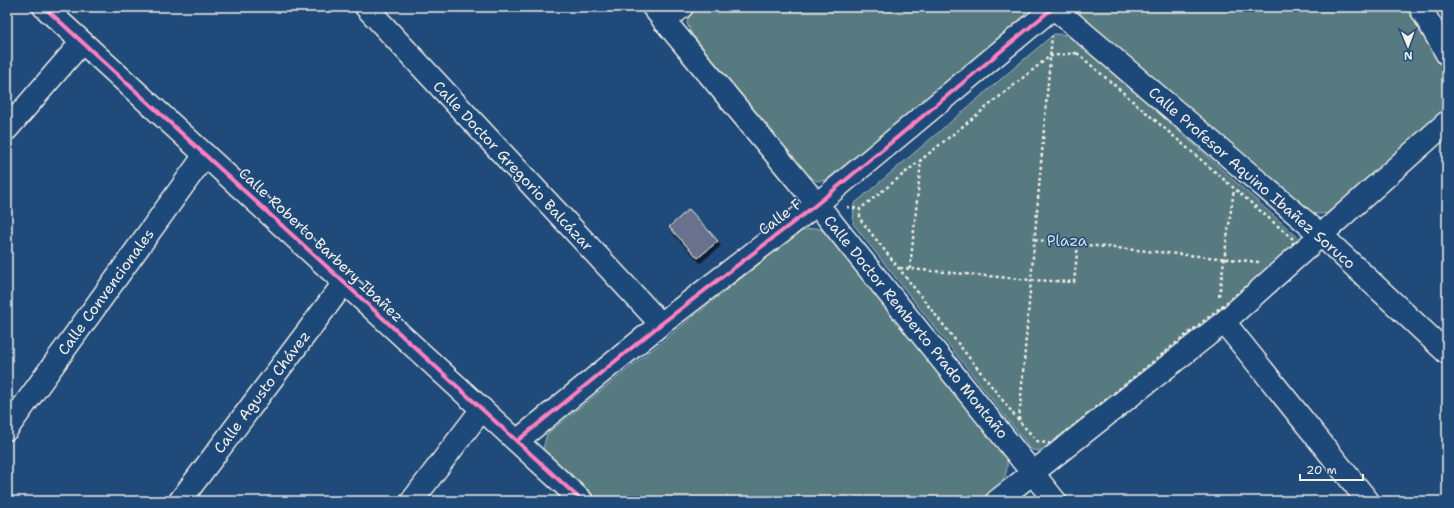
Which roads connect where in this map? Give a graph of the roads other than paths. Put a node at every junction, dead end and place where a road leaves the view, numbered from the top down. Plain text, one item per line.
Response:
1 (44, 7) edge
2 (366, 7) edge
3 (682, 7) edge
4 (1053, 7) edge
5 (1425, 9) edge
6 (658, 14) edge
7 (82, 42) junction
8 (1447, 54) edge
9 (1447, 122) edge
10 (7, 129) edge
11 (205, 155) junction
12 (817, 204) junction
13 (1321, 235) junction
14 (344, 283) junction
15 (1221, 316) junction
16 (660, 324) junction
17 (1447, 353) edge
18 (482, 409) junction
19 (7, 429) edge
20 (517, 441) junction
21 (1031, 472) junction
22 (180, 501) edge
23 (412, 501) edge
24 (582, 501) edge
25 (997, 501) edge
26 (1055, 501) edge
27 (1368, 501) edge

1 - 7 street, Calle Roberto Barbery Ibañez
2 - 16 street, Calle Doctor Gregorio Balcázar
3 - 6 street
4 - 12 street, Calle F
4 - 13 street, Calle Profesor Aquino Ibañez Soruco
5 - 8 street
6 - 12 street, Calle Doctor Remberto Prado Montaño
7 - 10 street
7 - 11 street, Calle Roberto Barbery Ibañez
9 - 13 street
11 - 14 street, Calle Roberto Barbery Ibañez
11 - 19 street, Calle Convencionales
12 - 16 street, Calle F
12 - 21 street, Calle Doctor Remberto Prado Montaño
13 - 15 street
13 - 17 street, Calle Profesor Aquino Ibañez Soruco
14 - 18 street, Calle Roberto Barbery Ibañez
14 - 22 street, Calle Agusto Chávez
15 - 21 street
15 - 27 street
16 - 20 street, Calle F
18 - 20 street, Calle Roberto Barbery Ibañez
18 - 23 street
20 - 24 street, Calle Roberto Barbery Ibañez
21 - 25 street
21 - 26 street, Calle Doctor Remberto Prado Montaño

